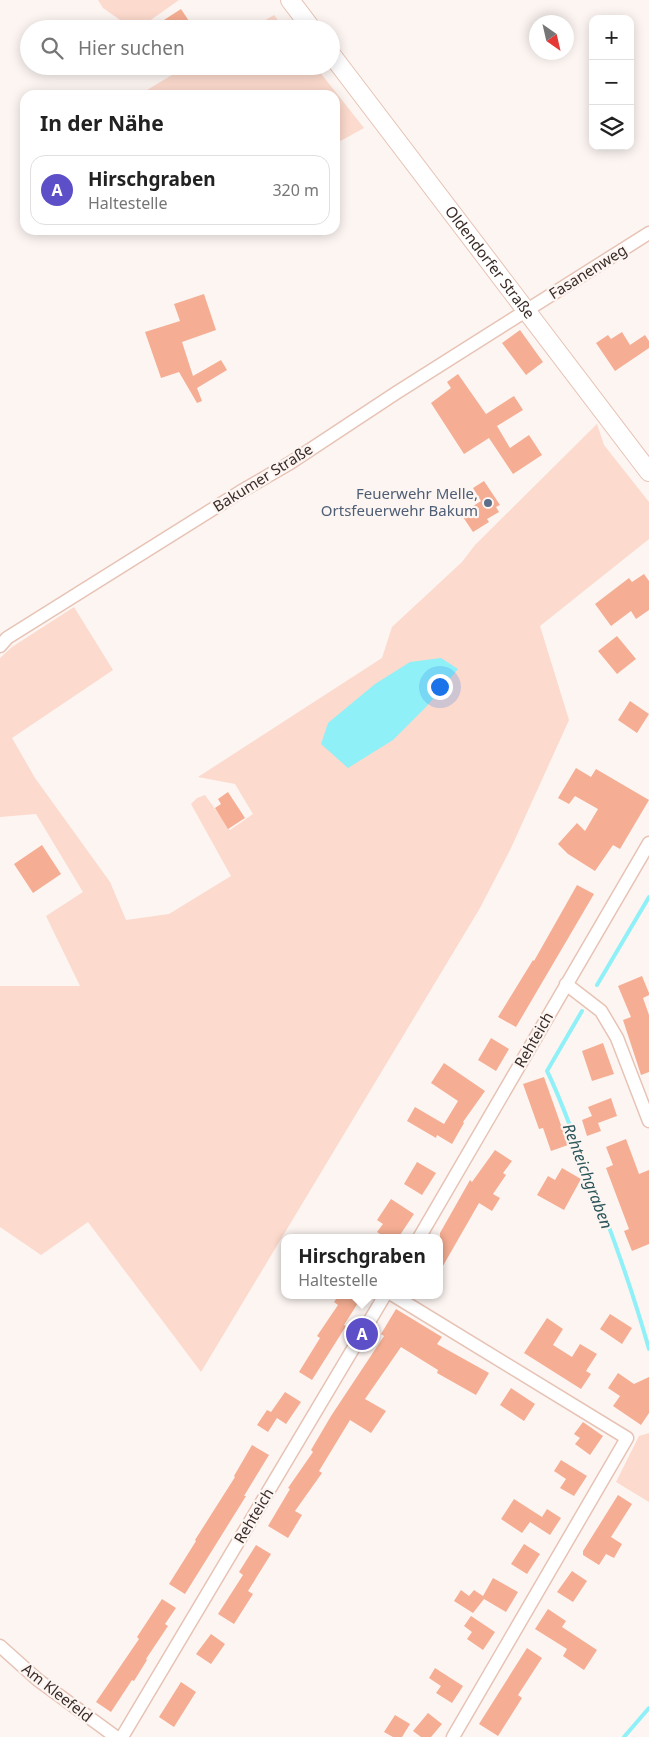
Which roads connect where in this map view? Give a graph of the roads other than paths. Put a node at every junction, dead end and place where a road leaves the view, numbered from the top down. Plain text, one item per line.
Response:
1 (290, 0) edge
2 (305, 20) edge
3 (340, 66) edge
4 (649, 233) edge
5 (526, 310) junction
6 (649, 472) edge
7 (0, 646) edge
8 (649, 843) edge
9 (566, 984) junction
10 (648, 1117) edge
11 (421, 1234) edge
12 (383, 1299) edge
13 (400, 1299) edge
14 (0, 1646) edge
15 (116, 1737) edge
16 (122, 1737) edge
17 (453, 1737) edge

1 - 2 main road
3 - 5 main road, Oldendorfer Straße
4 - 5 street, Fasanenweg
5 - 6 main road, Oldendorfer Straße
5 - 7 street, Bakumer Straße
8 - 9 street, Rehteich
9 - 10 street
9 - 11 street, Rehteich
12 - 16 street, Rehteich
13 - 17 street
14 - 15 street, Am Kleefeld

